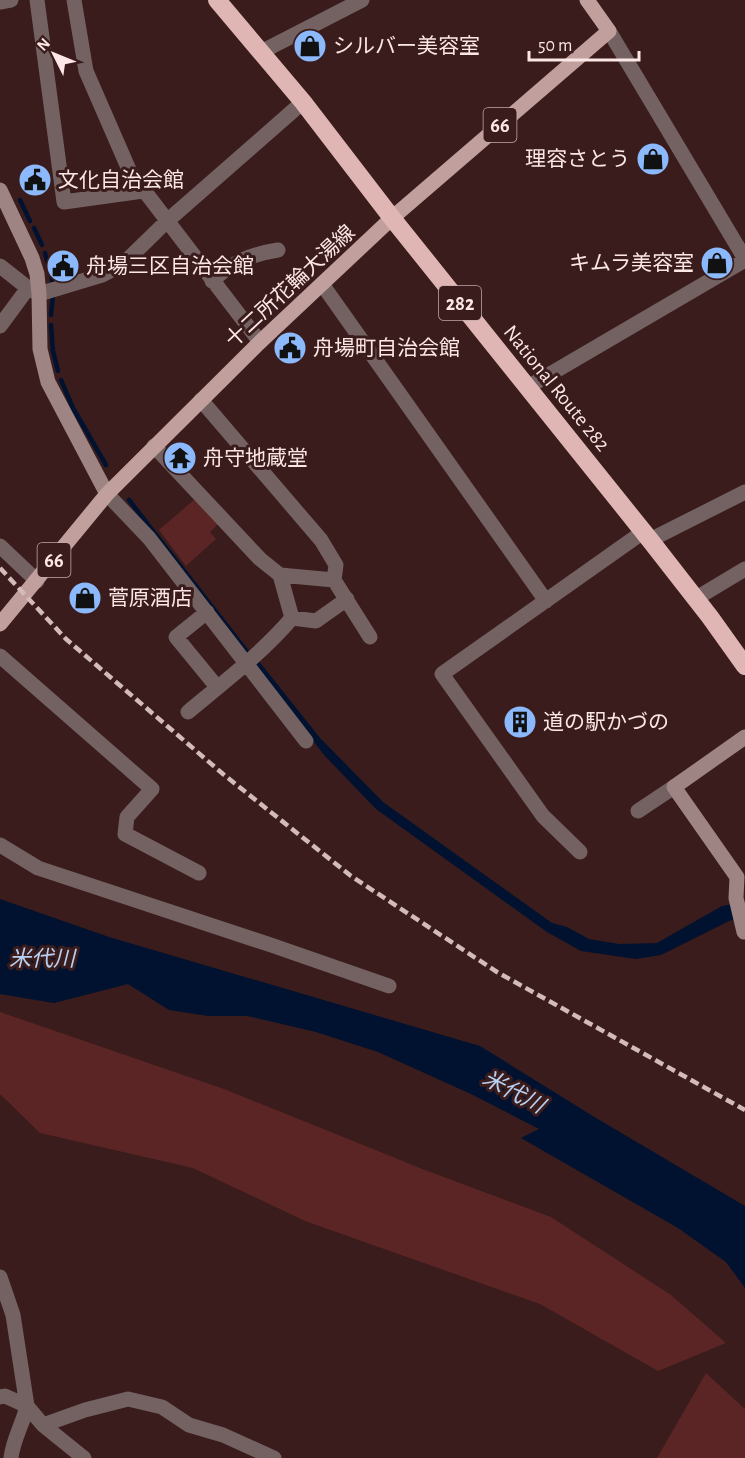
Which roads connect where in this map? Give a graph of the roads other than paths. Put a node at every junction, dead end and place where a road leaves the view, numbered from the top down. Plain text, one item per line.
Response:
1 (11, 0) edge
2 (37, 0) edge
3 (74, 0) edge
4 (217, 0) edge
5 (362, 0) edge
6 (587, 0) edge
7 (0, 2) edge
8 (609, 31) junction
9 (261, 52) junction
10 (303, 102) junction
11 (0, 190) edge
12 (143, 191) junction
13 (392, 218) junction
14 (166, 222) junction
15 (740, 241) edge
16 (278, 250) dead end
17 (745, 259) edge
18 (0, 266) edge
19 (212, 280) junction
20 (322, 284) junction
21 (34, 291) junction
22 (0, 326) edge
23 (261, 342) junction
24 (528, 387) junction
25 (201, 400) junction
26 (154, 446) junction
27 (745, 492) edge
28 (107, 494) junction
29 (646, 536) junction
30 (0, 546) edge
31 (745, 569) edge
32 (280, 575) junction
33 (334, 580) junction
34 (37, 581) junction
35 (347, 599) junction
36 (696, 599) junction
37 (546, 600) junction
38 (207, 612) junction
39 (292, 618) junction
40 (1, 620) edge
41 (370, 637) dead end
42 (0, 656) edge
43 (251, 658) junction
44 (743, 658) edge
45 (217, 687) junction
46 (188, 712) dead end
47 (745, 737) edge
48 (306, 741) dead end
49 (674, 787) junction
50 (638, 812) dead end
51 (0, 845) edge
52 (580, 852) dead end
53 (199, 873) dead end
54 (742, 928) edge
55 (389, 986) dead end
56 (0, 1277) edge
57 (0, 1397) edge
58 (27, 1406) junction
59 (43, 1425) junction
60 (11, 1458) edge
61 (84, 1458) edge
62 (274, 1458) edge

1 - 7 street
2 - 12 street
3 - 12 street
4 - 9 highway, National Route 282 / 282
5 - 9 street
6 - 8 main road
8 - 13 main road, 十二所花輪大湯線 / 66
8 - 15 street
9 - 10 highway, National Route 282 / 282
10 - 13 highway, National Route 282 / 282
10 - 14 street
11 - 21 street
12 - 14 street
13 - 20 main road, 十二所花輪大湯線 / 66
13 - 24 highway, National Route 282 / 282
14 - 19 street
14 - 21 street
15 - 17 street
16 - 19 street
17 - 24 street
18 - 21 street
19 - 23 street
20 - 23 main road, 十二所花輪大湯線 / 66
20 - 37 street
21 - 22 street
21 - 28 street
23 - 25 main road, 十二所花輪大湯線 / 66
24 - 29 highway, National Route 282 / 282
25 - 26 main road, 十二所花輪大湯線 / 66
25 - 33 street
26 - 28 main road, 十二所花輪大湯線 / 66
26 - 32 street
27 - 29 street
28 - 34 main road, 十二所花輪大湯線 / 66
28 - 38 street
29 - 36 highway, National Route 282 / 282
29 - 37 street
30 - 34 street
31 - 36 street
32 - 33 street
32 - 39 street
33 - 35 street
34 - 40 main road, 十二所花輪大湯線 / 66
35 - 39 street
35 - 41 street
36 - 44 highway, National Route 282 / 282
37 - 52 street
38 - 43 street
38 - 45 street
39 - 43 street
42 - 53 street
43 - 45 street
43 - 48 street
45 - 46 street
47 - 49 street
49 - 50 street
49 - 54 street
51 - 55 street
56 - 58 street
57 - 58 street
58 - 59 street
58 - 60 street
59 - 61 street
59 - 62 street

